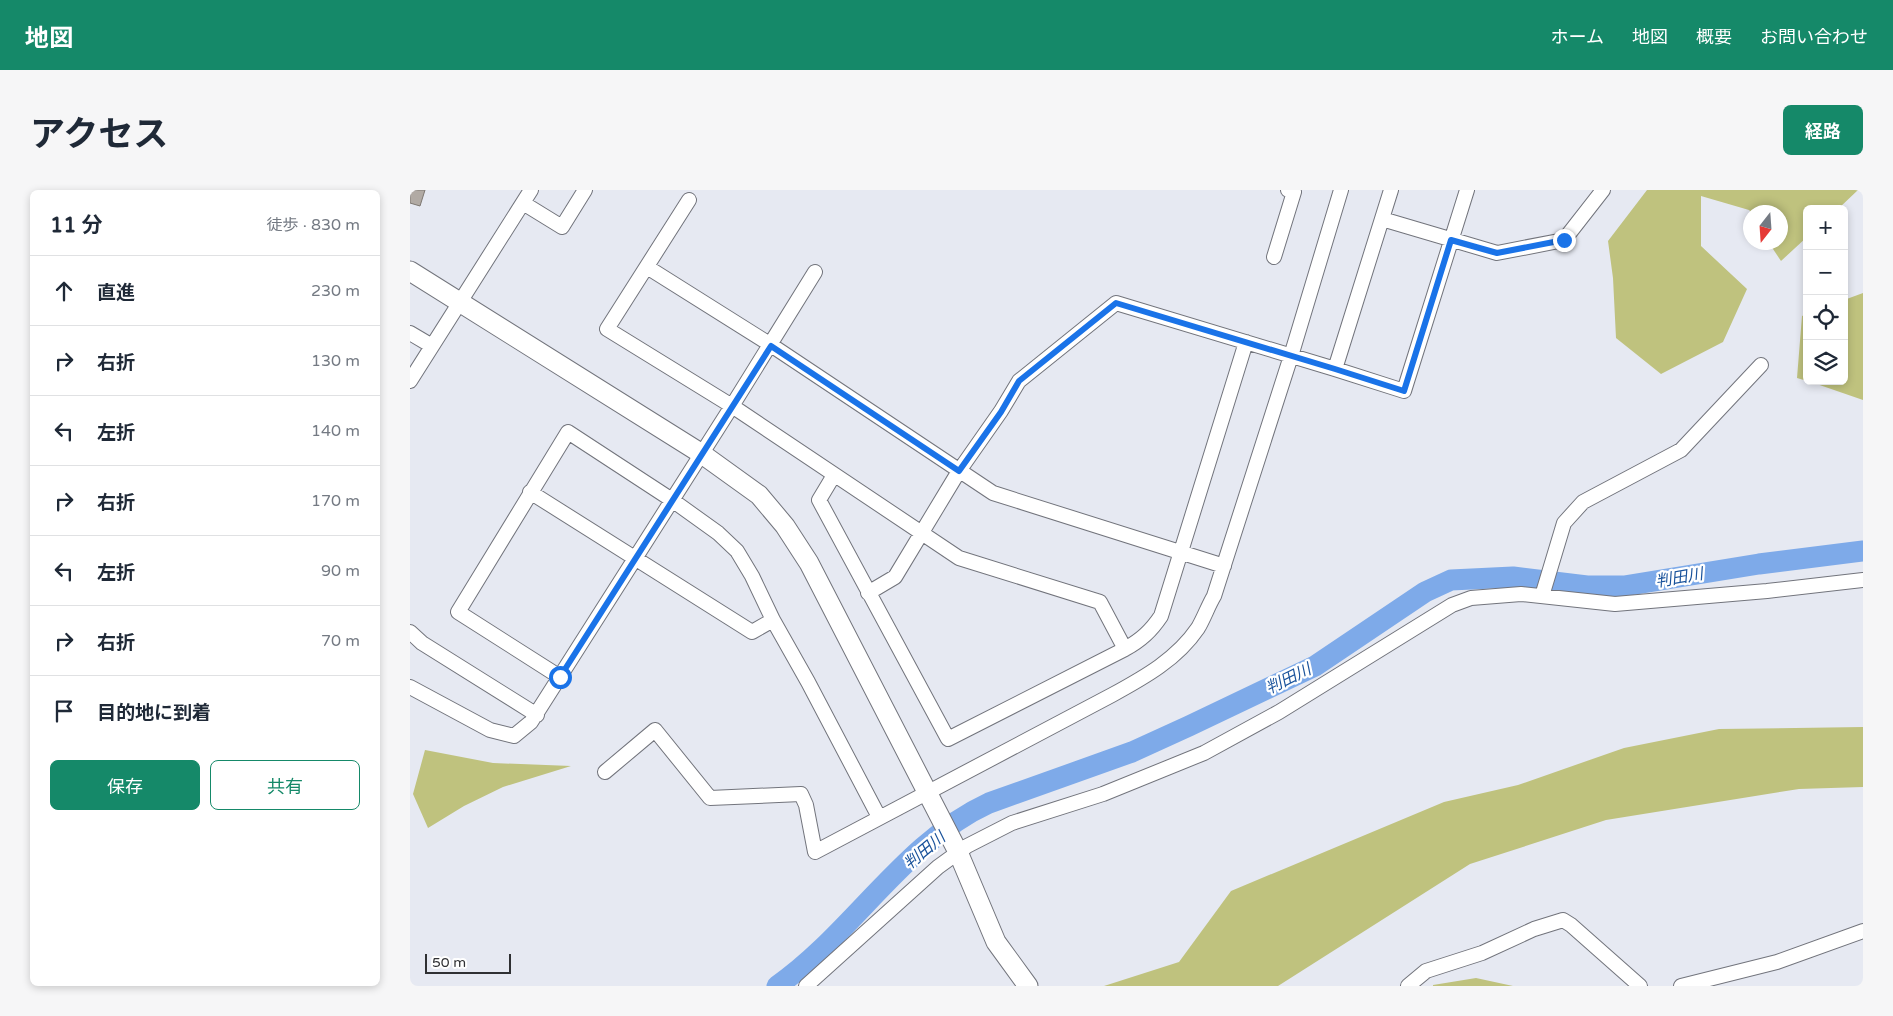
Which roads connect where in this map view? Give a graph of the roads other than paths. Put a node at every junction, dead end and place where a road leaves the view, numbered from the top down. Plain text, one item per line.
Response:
1 (531, 190) edge
2 (585, 190) edge
3 (1288, 190) edge
4 (1341, 190) edge
5 (1391, 190) edge
6 (1467, 190) edge
7 (1603, 190) edge
8 (688, 200) dead end
9 (523, 203) junction
10 (1382, 219) junction
11 (1451, 240) junction
12 (1274, 257) dead end
13 (647, 267) junction
14 (410, 271) edge
15 (815, 272) dead end
16 (460, 303) junction
17 (410, 333) edge
18 (1246, 342) junction
19 (432, 346) junction
20 (771, 346) junction
21 (1291, 356) junction
22 (1761, 365) dead end
23 (1335, 369) junction
24 (410, 381) edge
25 (732, 406) junction
26 (702, 454) junction
27 (959, 471) junction
28 (834, 475) junction
29 (530, 492) junction
30 (672, 500) junction
31 (922, 534) junction
32 (1180, 552) junction
33 (635, 558) junction
34 (1224, 566) junction
35 (1863, 580) edge
36 (868, 592) junction
37 (1543, 593) junction
38 (773, 620) junction
39 (410, 632) edge
40 (1125, 649) junction
41 (560, 677) junction
42 (410, 687) edge
43 (537, 716) junction
44 (605, 772) dead end
45 (927, 792) junction
46 (879, 817) junction
47 (956, 849) junction
48 (1863, 932) edge
49 (806, 986) edge
50 (1028, 986) edge
51 (1408, 986) edge
52 (1640, 986) edge
53 (1681, 986) edge

1 - 9 street
2 - 9 street
3 - 12 street
4 - 21 street
5 - 10 street
6 - 11 street
7 - 11 street
8 - 13 street
9 - 16 street
10 - 11 street
10 - 23 street
11 - 23 street
13 - 20 street
13 - 25 street
14 - 16 street
15 - 20 street
16 - 19 street
16 - 26 street
17 - 19 street
18 - 21 street
18 - 27 street
18 - 32 street
19 - 24 street
20 - 25 street
20 - 27 street
21 - 23 street
21 - 34 street
22 - 37 street
25 - 26 street
25 - 28 street
26 - 30 street
26 - 45 street
27 - 31 street
27 - 32 street
28 - 31 street
28 - 36 street
29 - 30 street
29 - 33 street
29 - 41 street
30 - 33 street
30 - 38 street
31 - 36 street
31 - 40 street
32 - 34 street
32 - 40 street
33 - 38 street
33 - 41 street
34 - 45 street
35 - 37 street
36 - 40 street
37 - 47 street
38 - 46 street
39 - 43 street
41 - 43 street
42 - 43 street
44 - 46 street
45 - 46 street
45 - 47 street
47 - 49 street
47 - 50 street
48 - 53 street
51 - 52 street

